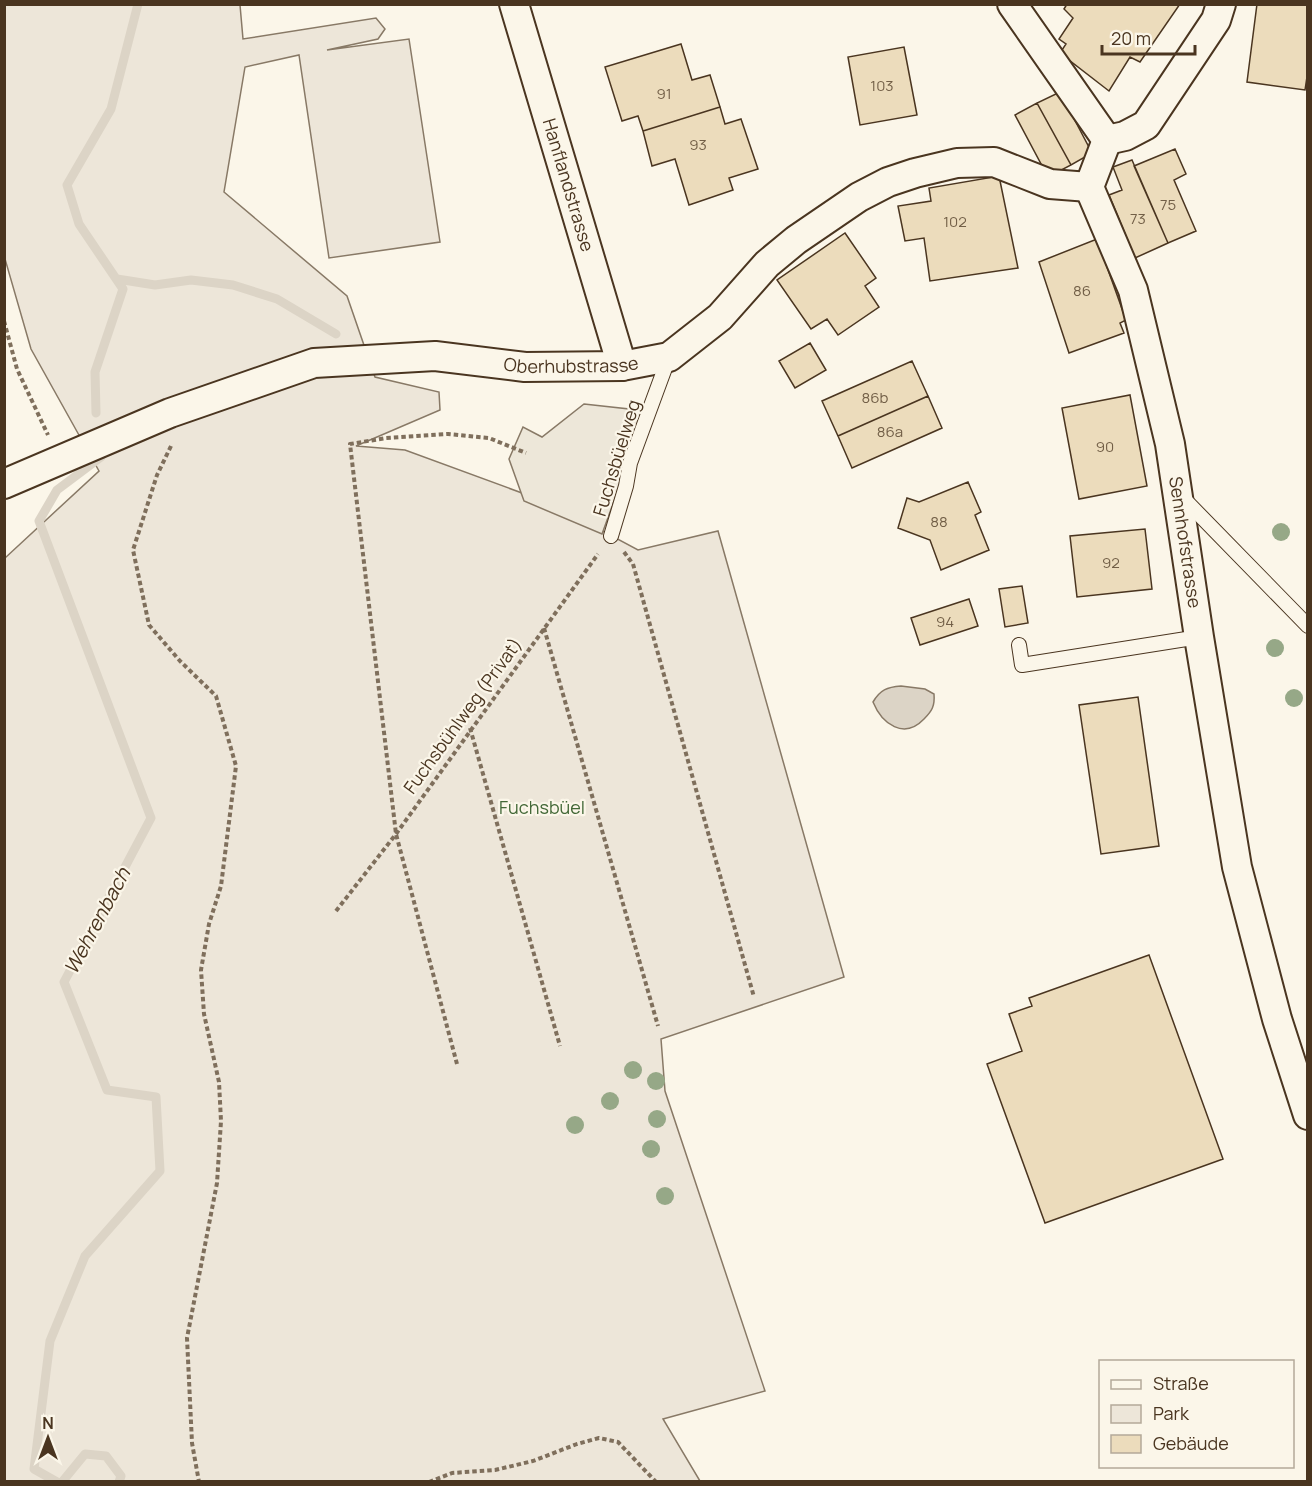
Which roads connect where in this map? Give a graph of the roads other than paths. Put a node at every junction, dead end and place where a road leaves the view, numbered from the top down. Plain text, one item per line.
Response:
1 (514, 4) edge
2 (1012, 4) edge
3 (1221, 4) edge
4 (1107, 140) junction
5 (1089, 187) junction
6 (669, 357) junction
7 (622, 366) junction
8 (4, 484) edge
9 (1177, 492) junction
10 (611, 536) road end
11 (1308, 626) edge
12 (1199, 637) junction
13 (1019, 645) dead end
14 (1308, 1115) edge

1 - 7 street, Hanflandstrasse
2 - 4 street
3 - 4 street
4 - 5 street
5 - 6 street, Oberhubstrasse
5 - 9 street, Sennhofstrasse
6 - 7 street, Oberhubstrasse
6 - 10 lane, Fuchsbüelweg
7 - 8 street, Oberhubstrasse
9 - 11 lane
9 - 12 street, Sennhofstrasse
12 - 13 lane
12 - 14 street, Sennhofstrasse

